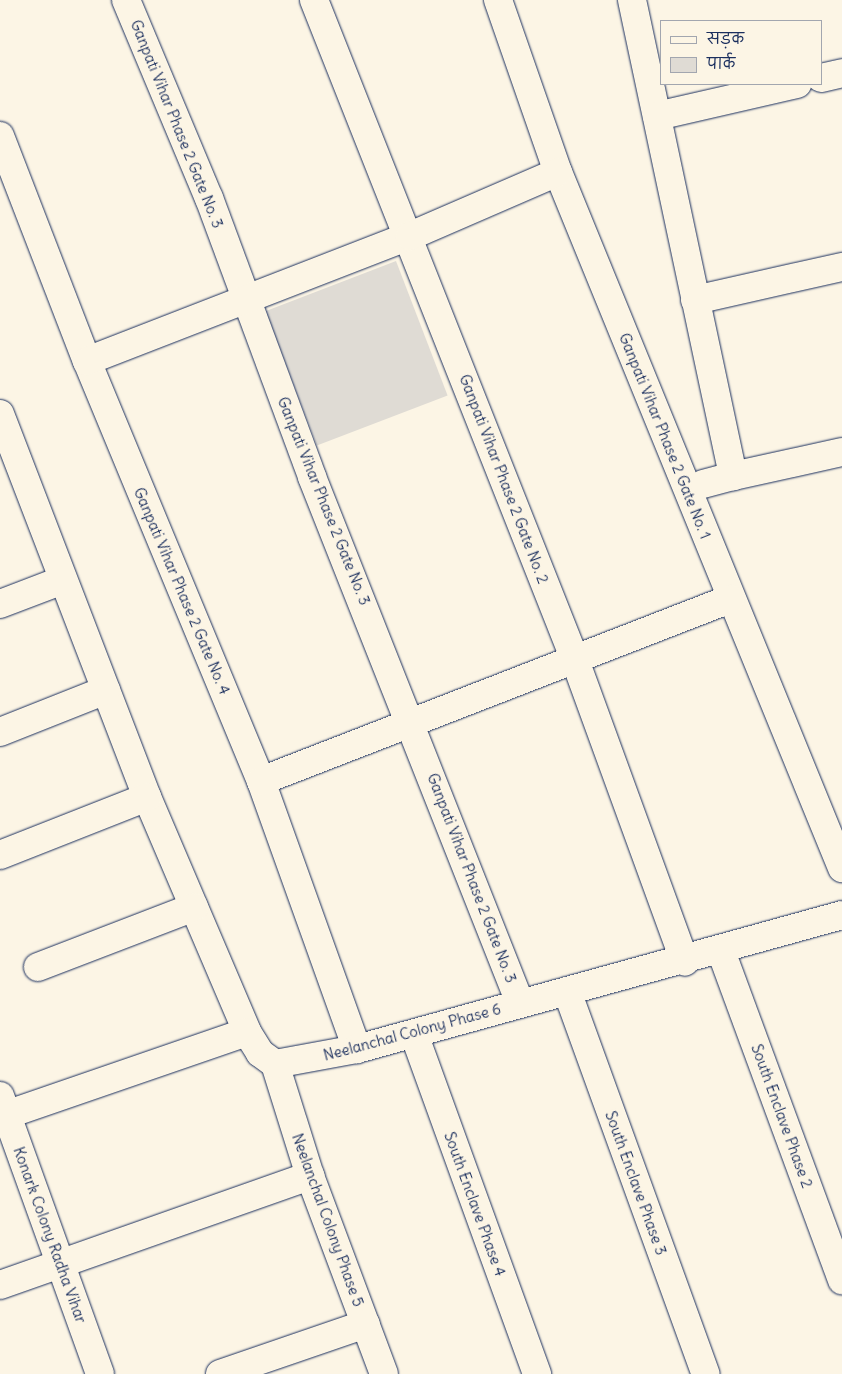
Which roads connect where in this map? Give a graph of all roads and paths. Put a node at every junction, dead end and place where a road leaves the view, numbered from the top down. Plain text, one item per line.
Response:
1 (126, 0) edge
2 (314, 0) edge
3 (498, 0) edge
4 (632, 0) edge
5 (842, 73) edge
6 (822, 78) edge
7 (793, 85) edge
8 (657, 116) junction
9 (0, 136) edge
10 (558, 172) junction
11 (410, 236) junction
12 (842, 267) edge
13 (245, 299) junction
14 (695, 300) junction
15 (87, 361) junction
16 (0, 414) edge
17 (842, 452) edge
18 (8, 456) edge
19 (733, 476) junction
20 (703, 484) dead end
21 (63, 580) junction
22 (730, 599) junction
23 (0, 604) edge
24 (575, 660) junction
25 (106, 690) junction
26 (414, 724) junction
27 (0, 732) edge
28 (261, 781) junction
29 (147, 797) junction
30 (0, 855) edge
31 (842, 868) edge
32 (194, 907) junction
33 (842, 915) edge
34 (721, 951) junction
35 (685, 962) junction
36 (38, 966) dead end
37 (567, 991) junction
38 (520, 1003) junction
39 (247, 1032) junction
40 (414, 1034) junction
41 (356, 1049) junction
42 (275, 1064) junction
43 (2, 1110) edge
44 (310, 1176) junction
45 (60, 1264) junction
46 (842, 1280) edge
47 (0, 1285) edge
48 (366, 1324) junction
49 (100, 1374) edge
50 (220, 1374) edge
51 (384, 1374) edge
52 (537, 1374) edge
53 (706, 1374) edge

1 - 13 street, Ganpati Vihar Phase 2 Gate No. 3
2 - 11 street, Ganpati Vihar Phase 2 Gate No. 2
3 - 10 street, Ganpati Vihar Phase 2 Gate No. 1
4 - 8 street
5 - 6 street
7 - 8 street
8 - 14 street
9 - 15 street, Ganpati Vihar Phase 2 Gate No. 4
10 - 11 street
10 - 22 street, Ganpati Vihar Phase 2 Gate No. 1
11 - 13 street
11 - 24 street, Ganpati Vihar Phase 2 Gate No. 2
12 - 14 street
13 - 15 street
13 - 26 street, Ganpati Vihar Phase 2 Gate No. 3
14 - 19 street
15 - 28 street, Ganpati Vihar Phase 2 Gate No. 4
16 - 18 street
17 - 19 street
18 - 21 street
19 - 20 street
21 - 23 street
21 - 25 street
22 - 24 street
22 - 31 street, Ganpati Vihar Phase 2 Gate No. 1
24 - 26 street
24 - 35 street, Ganpati Vihar Phase 2 Gate No. 2
25 - 27 street
25 - 29 street
26 - 28 street
26 - 38 street, Ganpati Vihar Phase 2 Gate No. 3
28 - 41 street, Ganpati Vihar Phase 2 Gate No. 4
29 - 30 street
29 - 32 street
32 - 36 street
32 - 39 street
33 - 34 street, Neelanchal Colony Phase 6
34 - 35 street, Neelanchal Colony Phase 6
34 - 46 street, South Enclave Phase 2
35 - 37 street, Neelanchal Colony Phase 6
37 - 38 street, Neelanchal Colony Phase 6
37 - 53 street, South Enclave Phase 3
38 - 40 street, Neelanchal Colony Phase 6
39 - 42 street
39 - 43 street
40 - 41 street, Neelanchal Colony Phase 6
40 - 52 street, South Enclave Phase 4
41 - 42 street, Neelanchal Colony Phase 6
42 - 44 street, Neelanchal Colony Phase 5
43 - 45 street, Konark Colony Radha Vihar
44 - 45 street
44 - 48 street, Neelanchal Colony Phase 5
45 - 47 street
45 - 49 street, Konark Colony Radha Vihar
48 - 50 street
48 - 51 street, Neelanchal Colony Phase 5

